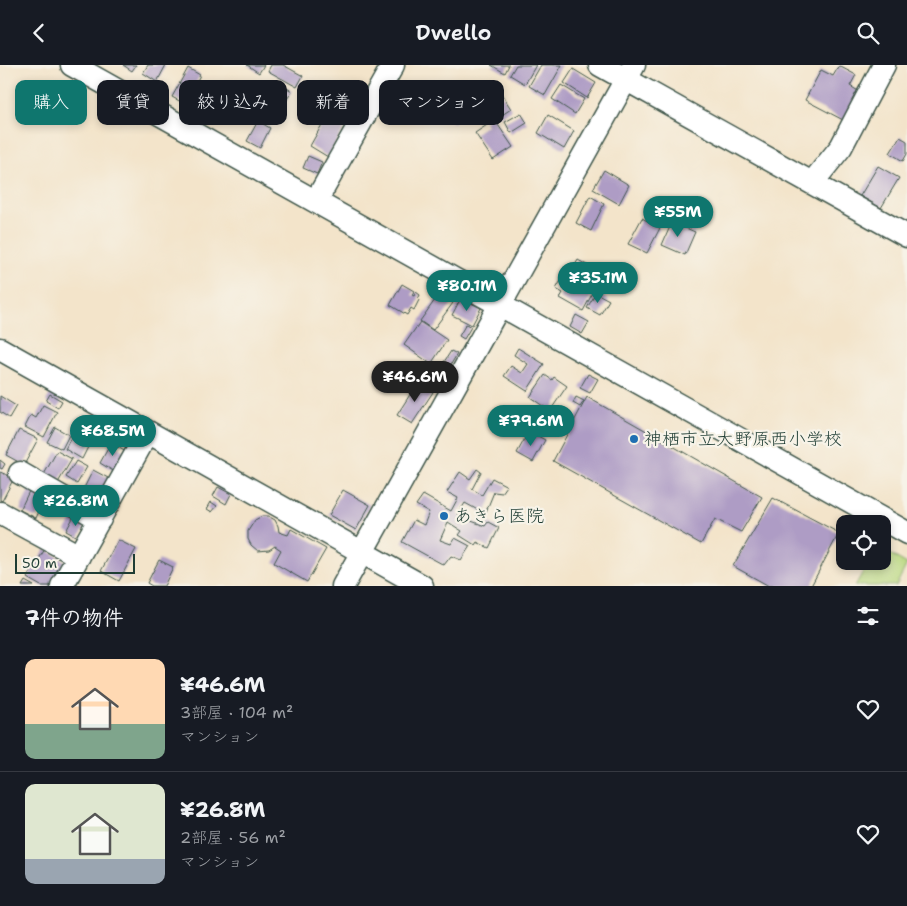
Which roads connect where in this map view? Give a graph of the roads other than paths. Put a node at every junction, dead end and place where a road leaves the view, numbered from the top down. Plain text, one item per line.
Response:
1 (392, 65) edge
2 (600, 65) edge
3 (884, 65) edge
4 (77, 66) edge
5 (630, 72) edge
6 (812, 183) junction
7 (316, 201) junction
8 (907, 237) edge
9 (501, 305) junction
10 (0, 349) edge
11 (148, 432) junction
12 (20, 473) dead end
13 (0, 513) edge
14 (100, 519) junction
15 (907, 533) edge
16 (362, 552) junction
17 (79, 556) junction
18 (62, 586) edge
19 (343, 586) edge
20 (422, 586) edge

1 - 7 street
2 - 5 street
3 - 6 street
4 - 7 street
5 - 6 street
5 - 9 street
6 - 8 street
7 - 9 street
9 - 15 street
9 - 16 street
10 - 11 street
11 - 14 street
11 - 16 street
12 - 14 street
13 - 17 street
14 - 17 street
16 - 19 street
16 - 20 street
17 - 18 street

